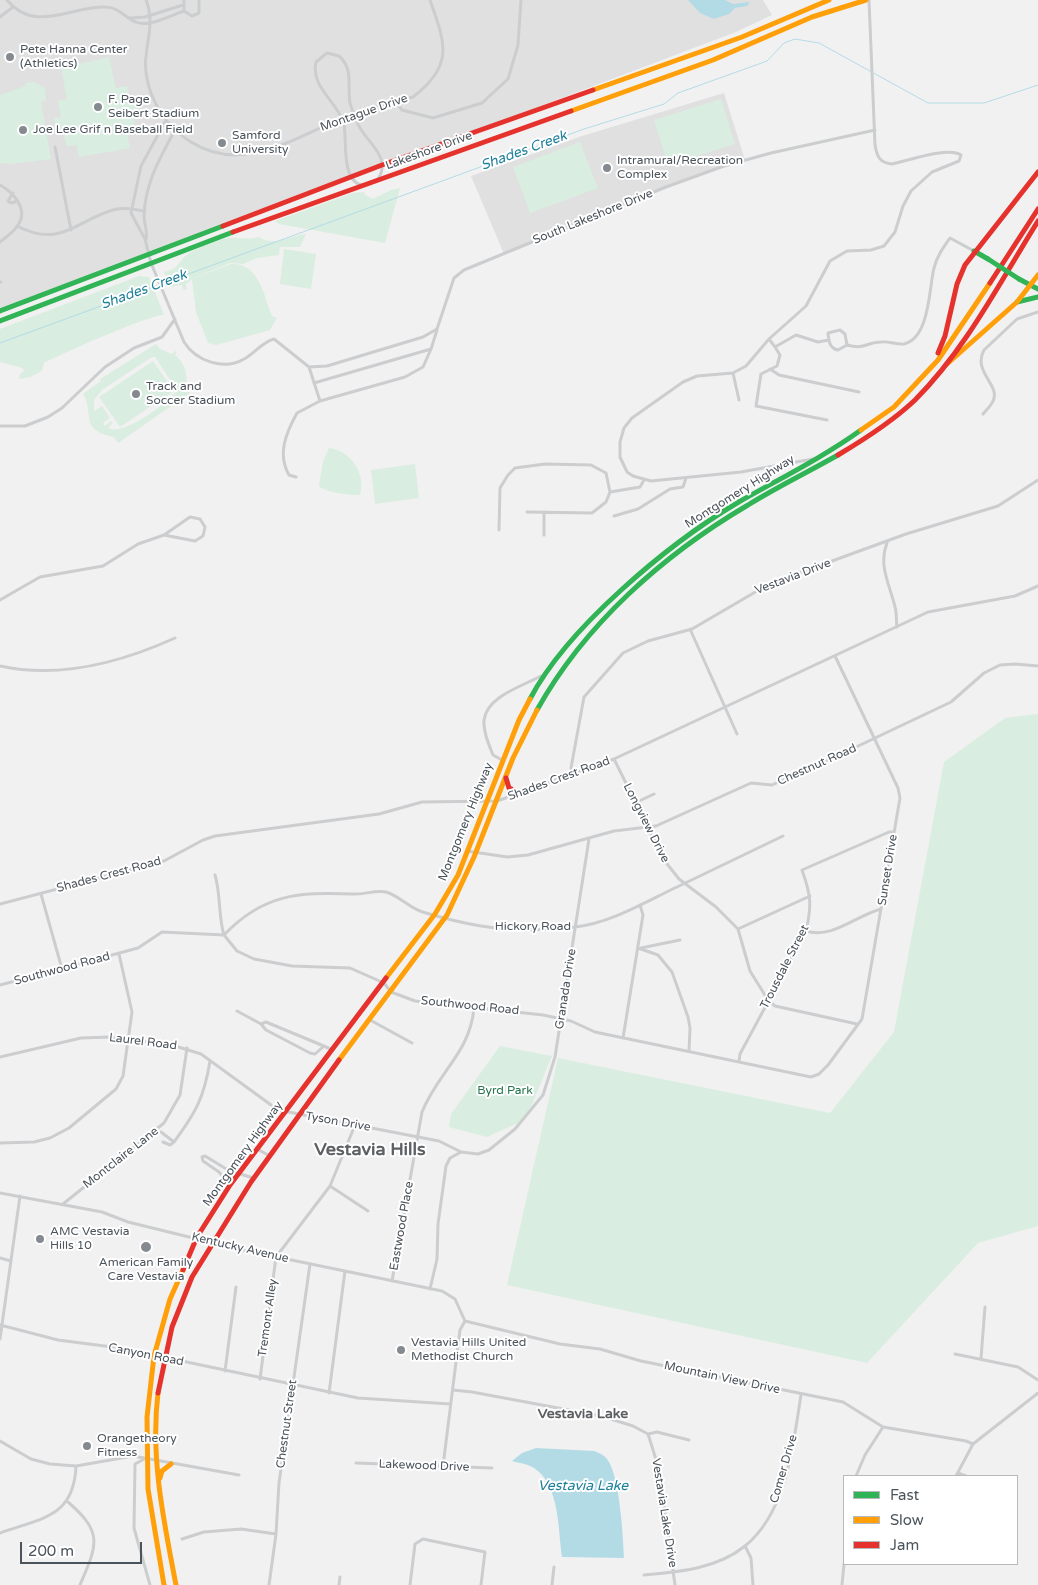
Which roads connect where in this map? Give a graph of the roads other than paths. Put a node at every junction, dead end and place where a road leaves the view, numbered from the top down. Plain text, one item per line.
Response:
1 (8, 0) edge
2 (146, 0) edge
3 (184, 0) edge
4 (199, 0) edge
5 (430, 0) edge
6 (521, 0) edge
7 (829, 0) edge
8 (868, 0) edge
9 (183, 5) junction
10 (13, 7) junction
11 (184, 11) junction
12 (150, 16) junction
13 (0, 17) edge
14 (129, 18) junction
15 (150, 22) junction
16 (742, 37) junction
17 (746, 46) junction
18 (396, 102) junction
19 (354, 114) junction
20 (342, 118) junction
21 (166, 120) junction
22 (175, 130) junction
23 (875, 130) junction
24 (55, 147) dead end
25 (382, 165) junction
26 (1038, 172) edge
27 (351, 177) junction
28 (377, 180) junction
29 (0, 185) edge
30 (362, 185) junction
31 (13, 193) junction
32 (18, 201) junction
33 (1038, 209) edge
34 (132, 210) junction
35 (145, 211) junction
36 (144, 218) junction
37 (135, 220) junction
38 (1038, 221) edge
39 (17, 226) junction
40 (71, 230) junction
41 (145, 239) junction
42 (0, 242) edge
43 (974, 251) junction
44 (150, 254) junction
45 (151, 263) junction
46 (1038, 275) edge
47 (1031, 286) junction
48 (1038, 289) edge
49 (1038, 297) edge
50 (1017, 302) junction
51 (0, 311) edge
52 (1038, 312) edge
53 (174, 317) junction
54 (0, 321) edge
55 (437, 329) junction
56 (769, 339) junction
57 (829, 340) junction
58 (847, 345) junction
59 (775, 347) junction
60 (431, 349) junction
61 (309, 367) junction
62 (769, 369) junction
63 (939, 370) junction
64 (733, 373) junction
65 (927, 373) junction
66 (314, 383) junction
67 (859, 392) dead end
68 (739, 400) dead end
69 (320, 402) junction
70 (983, 414) dead end
71 (826, 420) dead end
72 (0, 426) edge
73 (816, 458) junction
74 (779, 466) junction
75 (795, 470) junction
76 (296, 477) dead end
77 (686, 478) junction
78 (644, 480) junction
79 (1038, 480) edge
80 (610, 492) junction
81 (527, 512) dead end
82 (544, 512) junction
83 (614, 516) dead end
84 (499, 530) dead end
85 (164, 535) junction
86 (544, 535) dead end
87 (887, 542) junction
88 (1038, 586) edge
89 (0, 600) edge
90 (897, 627) junction
91 (690, 629) junction
92 (175, 638) dead end
93 (835, 656) junction
94 (0, 666) edge
95 (1038, 666) edge
96 (542, 676) junction
97 (725, 708) junction
98 (737, 734) dead end
99 (874, 738) junction
100 (614, 759) junction
101 (502, 760) junction
102 (573, 774) junction
103 (506, 778) junction
104 (519, 792) junction
105 (654, 794) dead end
106 (487, 800) junction
107 (497, 801) junction
108 (635, 802) junction
109 (648, 828) junction
110 (894, 832) junction
111 (783, 836) dead end
112 (589, 838) junction
113 (467, 851) junction
114 (477, 854) junction
115 (215, 874) dead end
116 (684, 883) junction
117 (41, 894) junction
118 (810, 896) junction
119 (0, 904) edge
120 (640, 905) junction
121 (881, 910) junction
122 (435, 914) junction
123 (445, 918) junction
124 (576, 927) junction
125 (738, 929) junction
126 (806, 931) junction
127 (224, 935) junction
128 (680, 940) dead end
129 (638, 948) junction
130 (119, 954) junction
131 (62, 969) junction
132 (384, 983) junction
133 (0, 985) edge
134 (391, 992) junction
135 (768, 1000) junction
136 (474, 1008) junction
137 (237, 1011) dead end
138 (562, 1019) junction
139 (370, 1020) junction
140 (261, 1024) junction
141 (858, 1024) junction
142 (623, 1038) junction
143 (130, 1040) junction
144 (412, 1043) dead end
145 (324, 1046) junction
146 (187, 1048) junction
147 (333, 1051) junction
148 (689, 1051) junction
149 (0, 1057) edge
150 (210, 1060) junction
151 (739, 1061) junction
152 (811, 1077) joint
153 (286, 1112) junction
154 (299, 1115) junction
155 (356, 1125) junction
156 (516, 1129) joint
157 (162, 1132) dead end
158 (418, 1137) junction
159 (163, 1142) dead end
160 (174, 1142) junction
161 (0, 1143) edge
162 (259, 1150) junction
163 (461, 1152) junction
164 (268, 1155) junction
165 (242, 1173) junction
166 (253, 1178) junction
167 (230, 1185) junction
168 (330, 1186) junction
169 (0, 1193) edge
170 (20, 1196) junction
171 (63, 1204) junction
172 (368, 1210) dead end
173 (197, 1237) junction
174 (212, 1242) junction
175 (276, 1257) junction
176 (0, 1258) edge
177 (11, 1260) junction
178 (310, 1264) junction
179 (345, 1271) junction
180 (392, 1281) junction
181 (236, 1287) dead end
182 (430, 1289) junction
183 (985, 1307) dead end
184 (465, 1321) junction
185 (1, 1325) edge
186 (0, 1339) edge
187 (955, 1354) dead end
188 (154, 1356) junction
189 (166, 1358) junction
190 (980, 1358) junction
191 (225, 1371) junction
192 (260, 1379) junction
193 (1038, 1380) edge
194 (292, 1385) junction
195 (453, 1390) junction
196 (329, 1393) junction
197 (1038, 1393) edge
198 (801, 1395) junction
199 (450, 1404) junction
200 (883, 1427) junction
201 (648, 1434) junction
202 (689, 1440) dead end
203 (0, 1441) edge
204 (973, 1444) junction
205 (146, 1458) junction
206 (157, 1462) junction
207 (356, 1463) dead end
208 (171, 1464) junction
209 (76, 1466) junction
210 (443, 1466) junction
211 (492, 1468) dead end
212 (239, 1475) dead end
213 (856, 1475) edge
214 (957, 1475) edge
215 (158, 1485) junction
216 (68, 1502) junction
217 (0, 1533) edge
218 (276, 1534) junction
219 (182, 1539) dead end
220 (745, 1546) junction
221 (844, 1565) edge
222 (554, 1567) dead end
223 (673, 1572) junction
224 (644, 1575) dead end
225 (340, 1577) dead end
226 (80, 1585) edge
227 (150, 1585) edge
228 (164, 1585) edge
229 (176, 1585) edge
230 (269, 1585) edge
231 (339, 1585) edge
232 (410, 1585) edge
233 (481, 1585) edge
234 (552, 1585) edge
235 (674, 1585) edge
236 (753, 1585) edge
237 (842, 1585) edge

1 - 10 street
2 - 12 street, Montague Drive
3 - 9 street
4 - 11 street
5 - 18 street, Montague Drive
6 - 18 street
7 - 16 main road, Lakeshore Drive
8 - 17 main road, Lakeshore Drive
8 - 23 street
9 - 11 street
9 - 12 street
10 - 13 street
10 - 14 street
11 - 15 street
12 - 14 street
12 - 15 street, Montague Drive
14 - 15 street
15 - 21 street, Montague Drive
16 - 17 main road
16 - 25 main road, Lakeshore Drive
17 - 28 main road, Lakeshore Drive
18 - 19 street, Montague Drive
19 - 20 street, Montague Drive
19 - 20 street
19 - 25 street
20 - 22 street, Montague Drive
20 - 27 street
21 - 22 street, Montague Drive
21 - 34 street
22 - 35 street
23 - 55 street, South Lakeshore Drive
23 - 56 street
24 - 40 street
25 - 27 main road, Lakeshore Drive
25 - 28 street
26 - 43 main road
27 - 30 street
27 - 44 main road, Lakeshore Drive
28 - 30 main road, Lakeshore Drive
29 - 31 street
30 - 45 main road, Lakeshore Drive
31 - 32 street
31 - 32 street
32 - 39 street
33 - 65 main road, Montgomery Highway
34 - 35 street
34 - 37 street
34 - 40 street
35 - 36 street
36 - 37 street
36 - 41 street
37 - 41 street
38 - 63 main road, Montgomery Highway
39 - 40 street
39 - 42 street
41 - 44 street
43 - 47 main road, bridge
43 - 58 street
43 - 65 main road
44 - 45 street
44 - 51 main road, Lakeshore Drive
45 - 53 street
45 - 54 main road, Lakeshore Drive
46 - 47 main road
47 - 48 main road
47 - 50 main road
49 - 50 main road
50 - 63 main road
52 - 70 street
53 - 61 street
53 - 72 street
55 - 60 street, South Lakeshore Drive
55 - 61 street
56 - 59 street
56 - 64 street
57 - 58 street
57 - 58 street
57 - 59 street
59 - 62 street
60 - 66 street
60 - 69 street, South Lakeshore Drive
61 - 66 street
62 - 67 street
62 - 71 street
63 - 103 main road, Montgomery Highway
64 - 68 street
64 - 78 street
65 - 73 main road, Montgomery Highway
66 - 69 street
69 - 76 street, South Lakeshore Drive
73 - 74 street
73 - 75 main road, Montgomery Highway
74 - 75 street
74 - 77 street
75 - 96 main road, Montgomery Highway
77 - 78 street
77 - 83 street
78 - 80 street
79 - 87 street, Vestavia Drive
80 - 82 street
80 - 84 street
81 - 82 street
82 - 86 street
85 - 85 street
85 - 89 street
87 - 90 street
87 - 91 street, Vestavia Drive
88 - 90 street, Shades Crest Road
90 - 93 street, Shades Crest Road
91 - 97 street
91 - 102 street, Vestavia Drive
92 - 94 street
93 - 97 street, Shades Crest Road
93 - 99 street, Sunset Drive
95 - 99 street, Chestnut Road
96 - 101 main road, Montgomery Highway
96 - 101 street
97 - 98 street
97 - 100 street, Shades Crest Road
99 - 109 street, Chestnut Road
99 - 110 street, Sunset Drive
100 - 102 street, Shades Crest Road
100 - 108 street, Longview Drive
101 - 106 main road, Montgomery Highway
102 - 104 street, Shades Crest Road
103 - 104 main road
103 - 107 main road, Montgomery Highway
104 - 107 street, Shades Crest Road
105 - 108 street
106 - 107 street, Shades Crest Road
106 - 113 main road, Montgomery Highway
106 - 117 street, Shades Crest Road
107 - 114 main road, Montgomery Highway
108 - 109 street, Longview Drive
109 - 112 street, Chestnut Road
109 - 116 street, Longview Drive
110 - 118 street, Trousdale Street
110 - 121 street, Sunset Drive
111 - 116 street, Hickory Road
112 - 114 street, Chestnut Road
112 - 124 street, Granada Drive
113 - 114 street, Chestnut Road
113 - 122 main road, Montgomery Highway
114 - 123 main road, Montgomery Highway
115 - 127 street
116 - 120 street, Hickory Road
116 - 125 street, Longview Drive
117 - 119 street, Shades Crest Road
117 - 131 street
118 - 125 street
118 - 126 street, Trousdale Street
120 - 124 street, Hickory Road
120 - 129 street
121 - 126 street
121 - 141 street, Sunset Drive
122 - 123 street, Hickory Road
122 - 127 street, Hickory Road
122 - 132 main road, Montgomery Highway
123 - 124 street, Hickory Road
123 - 134 main road, Montgomery Highway
124 - 138 street, Granada Drive
125 - 135 street, Longview Drive
126 - 135 street, Trousdale Street
127 - 130 street, Southwood Road
127 - 132 street
128 - 129 street
129 - 142 street
129 - 148 street
130 - 131 street, Southwood Road
130 - 143 street
131 - 133 street, Southwood Road
132 - 134 street
132 - 147 main road, Montgomery Highway
134 - 136 street, Southwood Road
134 - 139 main road, Montgomery Highway
135 - 141 street
135 - 151 street, Trousdale Street
136 - 138 street, Southwood Road
136 - 158 street, Eastwood Place
137 - 140 street
138 - 142 street, Southwood Road
138 - 156 street, Granada Drive
139 - 144 street
139 - 154 main road, Montgomery Highway
140 - 145 street
140 - 145 street
141 - 152 street, Sunset Drive
142 - 148 street, Southwood Road
143 - 146 street, Laurel Road
143 - 149 street, Laurel Road
143 - 161 street
145 - 147 street
146 - 150 street, Laurel Road
146 - 171 street, Montclaire Lane
147 - 153 main road, Montgomery Highway
148 - 151 street, Southwood Road
150 - 153 street, Laurel Road
150 - 160 street
151 - 152 street, Southwood Road
153 - 154 street, Laurel Road
153 - 162 main road, Montgomery Highway
154 - 155 street, Tyson Drive
154 - 164 main road, Montgomery Highway
155 - 158 street, Tyson Drive
155 - 168 street
156 - 163 street, Tyson Drive
157 - 160 street
158 - 163 street, Tyson Drive
158 - 180 street, Eastwood Place
159 - 160 street
162 - 164 street
162 - 165 main road, Montgomery Highway
163 - 182 street
164 - 166 main road, Montgomery Highway
165 - 166 street
165 - 167 main road, Montgomery Highway
165 - 167 street
166 - 174 main road, Montgomery Highway
167 - 173 main road, Montgomery Highway
168 - 172 street
168 - 175 street
169 - 170 street, Kentucky Avenue
170 - 171 street, Kentucky Avenue
170 - 177 street
171 - 173 street, Kentucky Avenue
173 - 174 street, Kentucky Avenue
173 - 188 main road, Montgomery Highway
174 - 175 street, Kentucky Avenue
174 - 189 main road, Montgomery Highway
175 - 178 street, Kentucky Avenue
175 - 192 street, Tremont Alley
176 - 177 street
177 - 185 street
178 - 179 street, Kentucky Avenue
178 - 194 street, Chestnut Street
179 - 180 street, Kentucky Avenue
179 - 196 street
180 - 182 street, Kentucky Avenue
181 - 191 street
182 - 184 street, Kentucky Avenue
183 - 190 street
184 - 195 street
184 - 198 street, Mountain View Drive
185 - 186 street
185 - 188 street, Canyon Road
187 - 190 street
188 - 189 street, Canyon Road
188 - 205 main road, Montgomery Highway
189 - 191 street, Canyon Road
189 - 206 main road, Montgomery Highway
190 - 193 street
191 - 192 street, Canyon Road
192 - 194 street, Canyon Road
194 - 196 street
194 - 218 street, Chestnut Street
195 - 199 street
195 - 201 street
196 - 199 street
197 - 204 street
198 - 200 street, Mountain View Drive
198 - 220 street, Comer Drive
199 - 210 street
200 - 204 street, Mountain View Drive
200 - 213 street
201 - 202 street
201 - 223 street, Vestavia Lake Drive
203 - 209 street
204 - 214 street
205 - 206 street
205 - 209 street
205 - 227 street
205 - 228 main road, Montgomery Highway
206 - 208 street
206 - 215 main road, Montgomery Highway
207 - 210 street, Lakewood Drive
208 - 212 street
208 - 215 main road
209 - 216 street
210 - 211 street, Lakewood Drive
215 - 229 main road, Montgomery Highway
216 - 217 street
216 - 226 street
218 - 219 street
218 - 230 street, Chestnut Street
220 - 223 street, Comer Drive
220 - 236 street
221 - 237 street
222 - 234 street
223 - 224 street, Comer Drive
223 - 235 street, Vestavia Lake Drive
225 - 231 street
232 - 233 street

